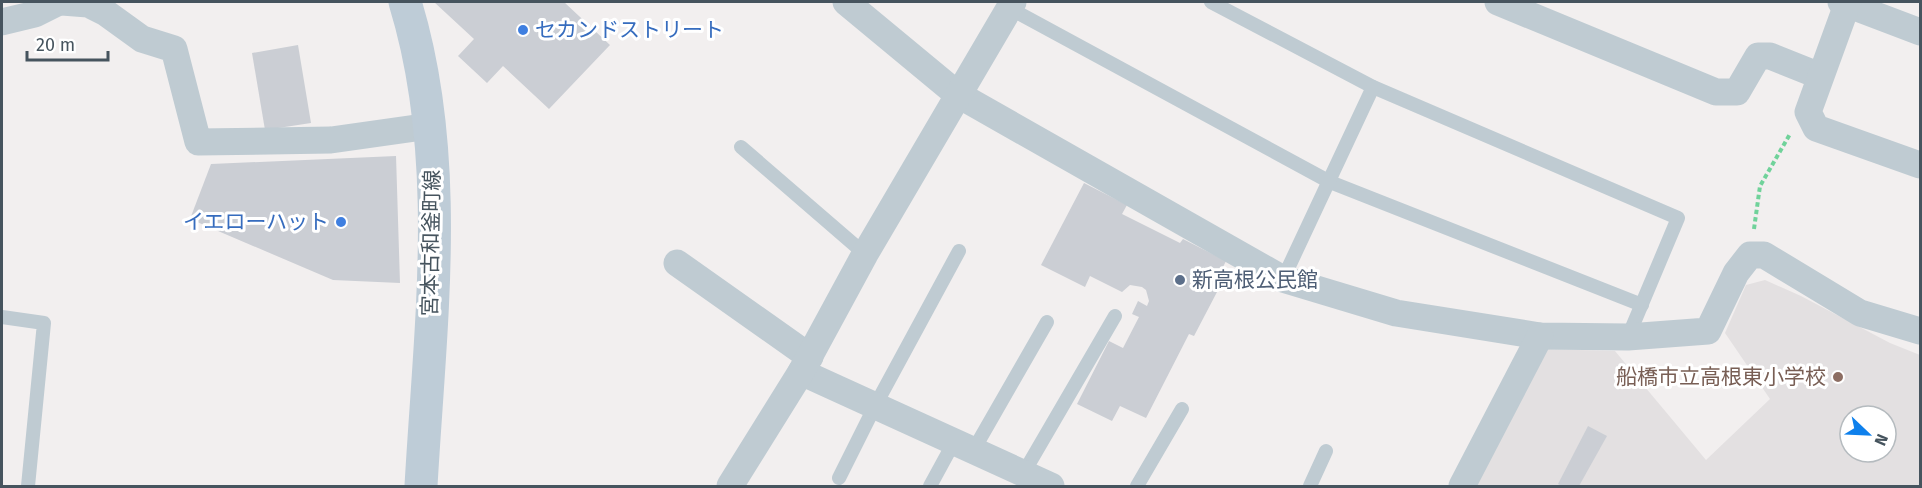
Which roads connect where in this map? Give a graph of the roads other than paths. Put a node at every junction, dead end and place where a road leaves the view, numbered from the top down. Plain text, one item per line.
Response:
1 (61, 2) edge
2 (405, 2) edge
3 (846, 2) edge
4 (1211, 2) edge
5 (1498, 2) edge
6 (1845, 2) edge
7 (1011, 5) edge
8 (2, 22) edge
9 (1920, 32) edge
10 (1820, 76) junction
11 (1373, 87) junction
12 (957, 94) junction
13 (429, 126) junction
14 (741, 147) dead end
15 (1920, 165) edge
16 (1329, 182) junction
17 (959, 251) dead end
18 (865, 254) junction
19 (677, 263) dead end
20 (1283, 279) junction
21 (1642, 305) junction
22 (1115, 316) dead end
23 (2, 317) edge
24 (1047, 322) dead end
25 (1920, 331) edge
26 (1540, 336) junction
27 (1628, 337) junction
28 (806, 365) junction
29 (874, 406) junction
30 (1182, 409) dead end
31 (963, 446) junction
32 (1326, 451) dead end
33 (1023, 474) junction
34 (839, 478) dead end
35 (28, 486) edge
36 (421, 486) edge
37 (730, 486) edge
38 (930, 486) edge
39 (1049, 486) edge
40 (1137, 486) edge
41 (1310, 486) edge
42 (1462, 486) edge

1 - 8 street
1 - 13 street
2 - 13 street, 宮本古和釜町線
3 - 12 street
4 - 11 lane
5 - 10 street
6 - 9 street
6 - 10 street
7 - 12 street
7 - 16 lane
10 - 15 street
11 - 16 lane
11 - 21 lane
12 - 18 street
12 - 20 street
13 - 36 street, 宮本古和釜町線
14 - 18 lane
16 - 20 lane
16 - 21 lane
17 - 29 lane
18 - 28 street
19 - 28 street
20 - 26 street
21 - 27 lane
22 - 33 lane
23 - 35 lane
24 - 31 lane
25 - 27 street
26 - 27 street
26 - 42 street
28 - 29 street
28 - 37 street
29 - 31 street
29 - 34 lane
30 - 40 lane
31 - 33 street
31 - 38 lane
32 - 41 lane
33 - 39 street

